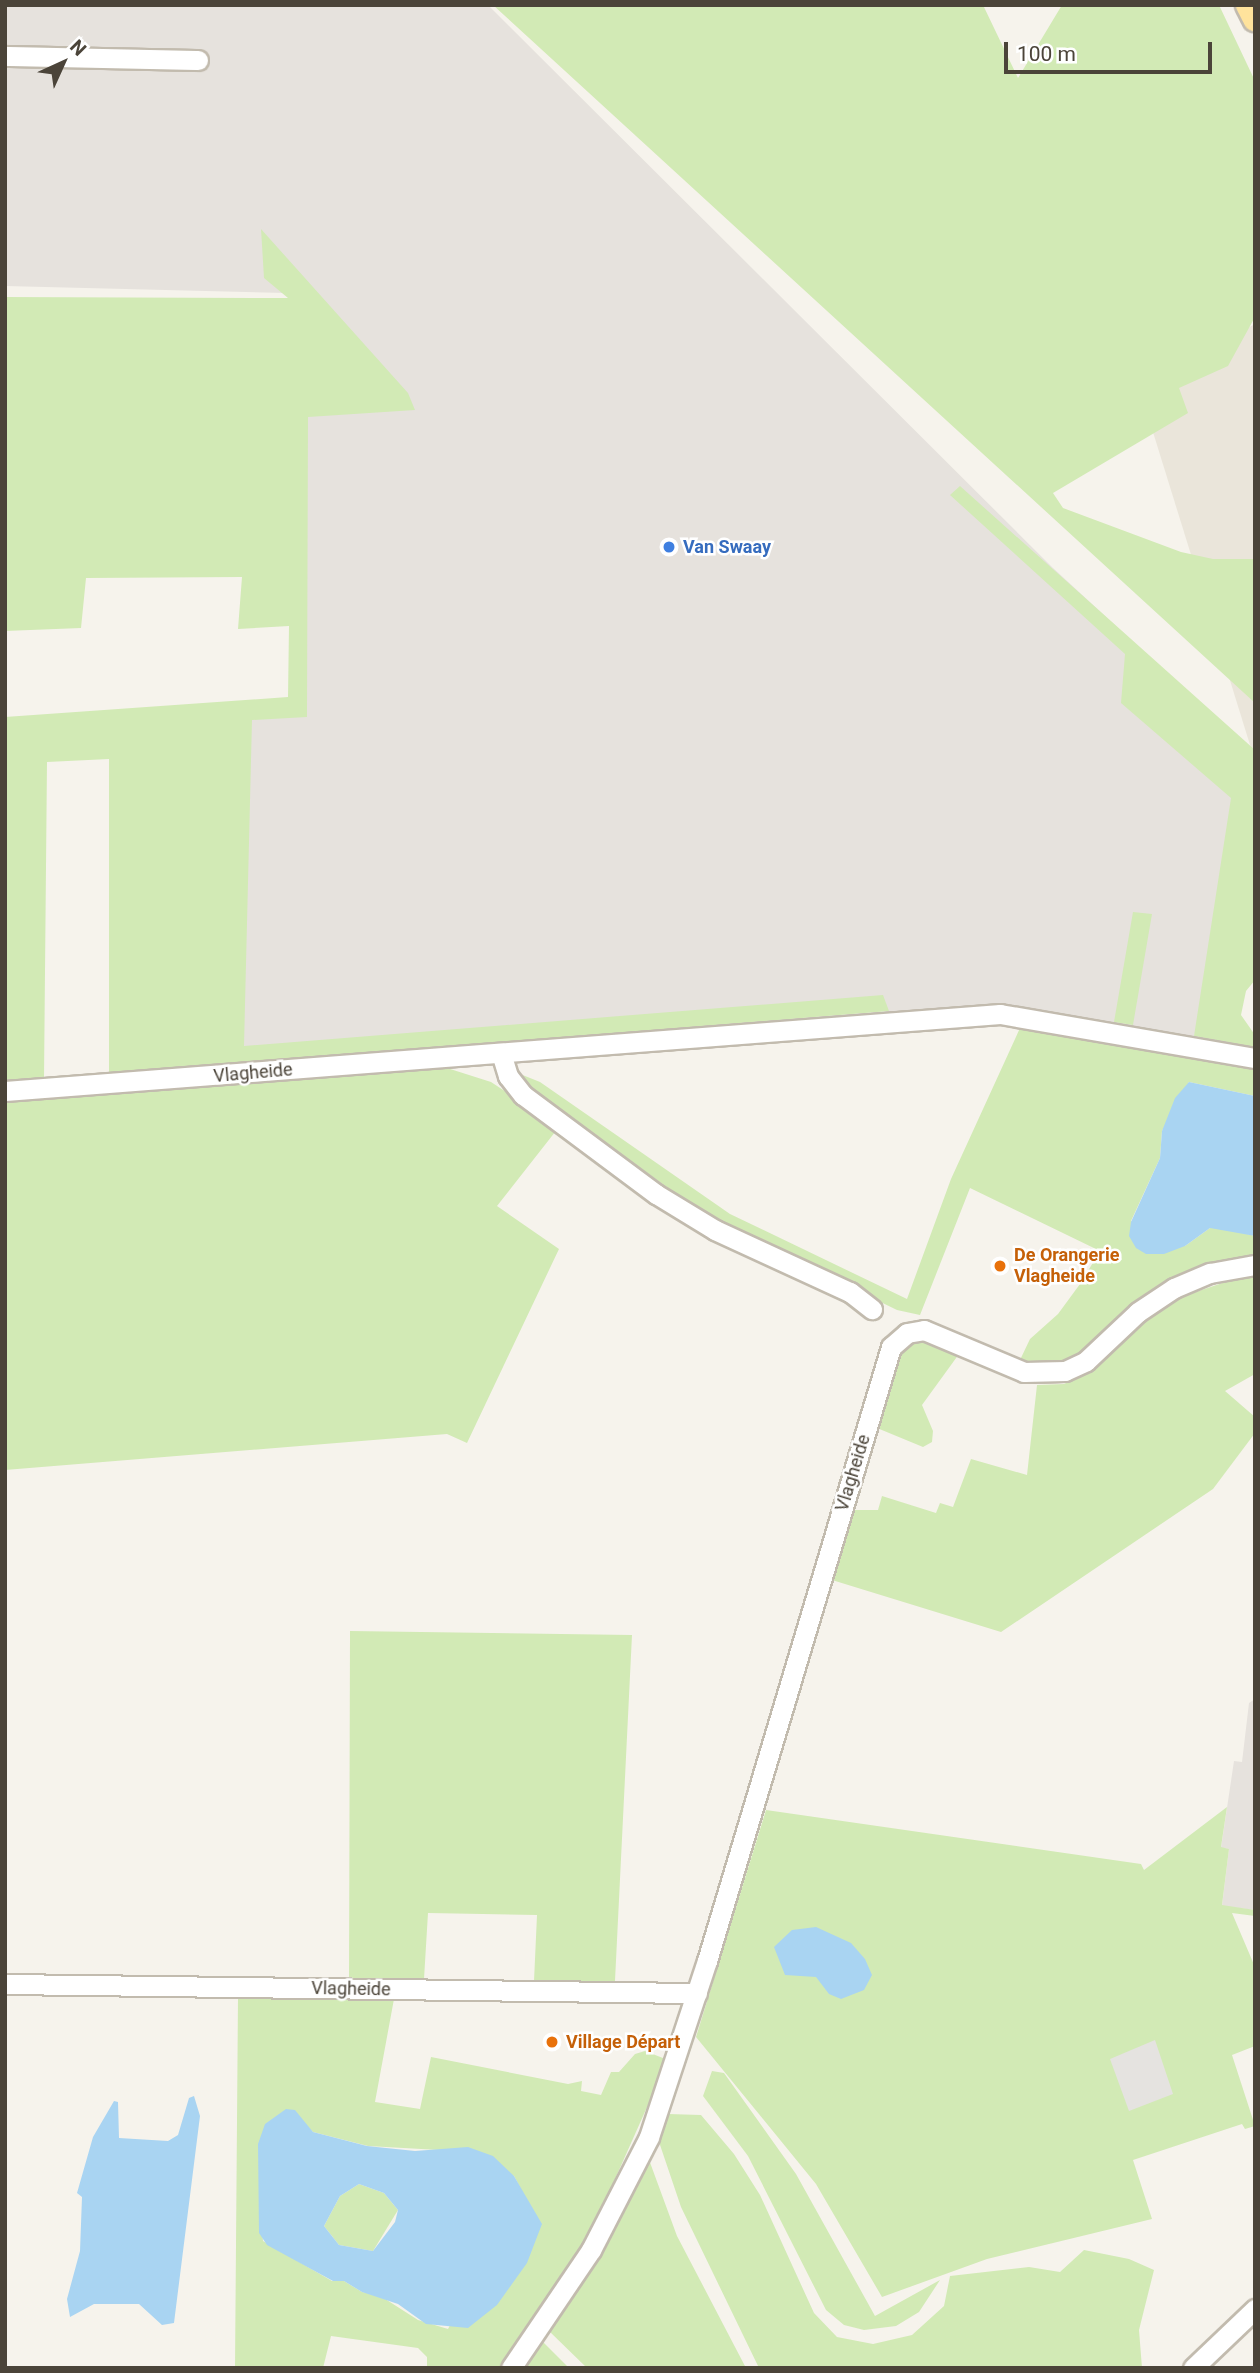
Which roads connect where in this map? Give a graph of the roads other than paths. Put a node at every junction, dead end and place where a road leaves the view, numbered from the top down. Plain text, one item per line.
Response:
1 (1248, 5) edge
2 (1255, 19) edge
3 (5, 56) edge
4 (198, 60) dead end
5 (501, 1053) junction
6 (1255, 1058) edge
7 (5, 1091) edge
8 (1255, 1265) edge
9 (872, 1309) dead end
10 (5, 1984) edge
11 (697, 1993) junction
12 (1255, 2309) edge
13 (511, 2368) edge
14 (1193, 2368) edge

1 - 2 main road
3 - 4 street
5 - 6 street, Vlagheide
5 - 7 street, Vlagheide
5 - 9 street
8 - 11 street, Vlagheide
10 - 11 street, Vlagheide
11 - 13 street, Vlagheide
12 - 14 street

